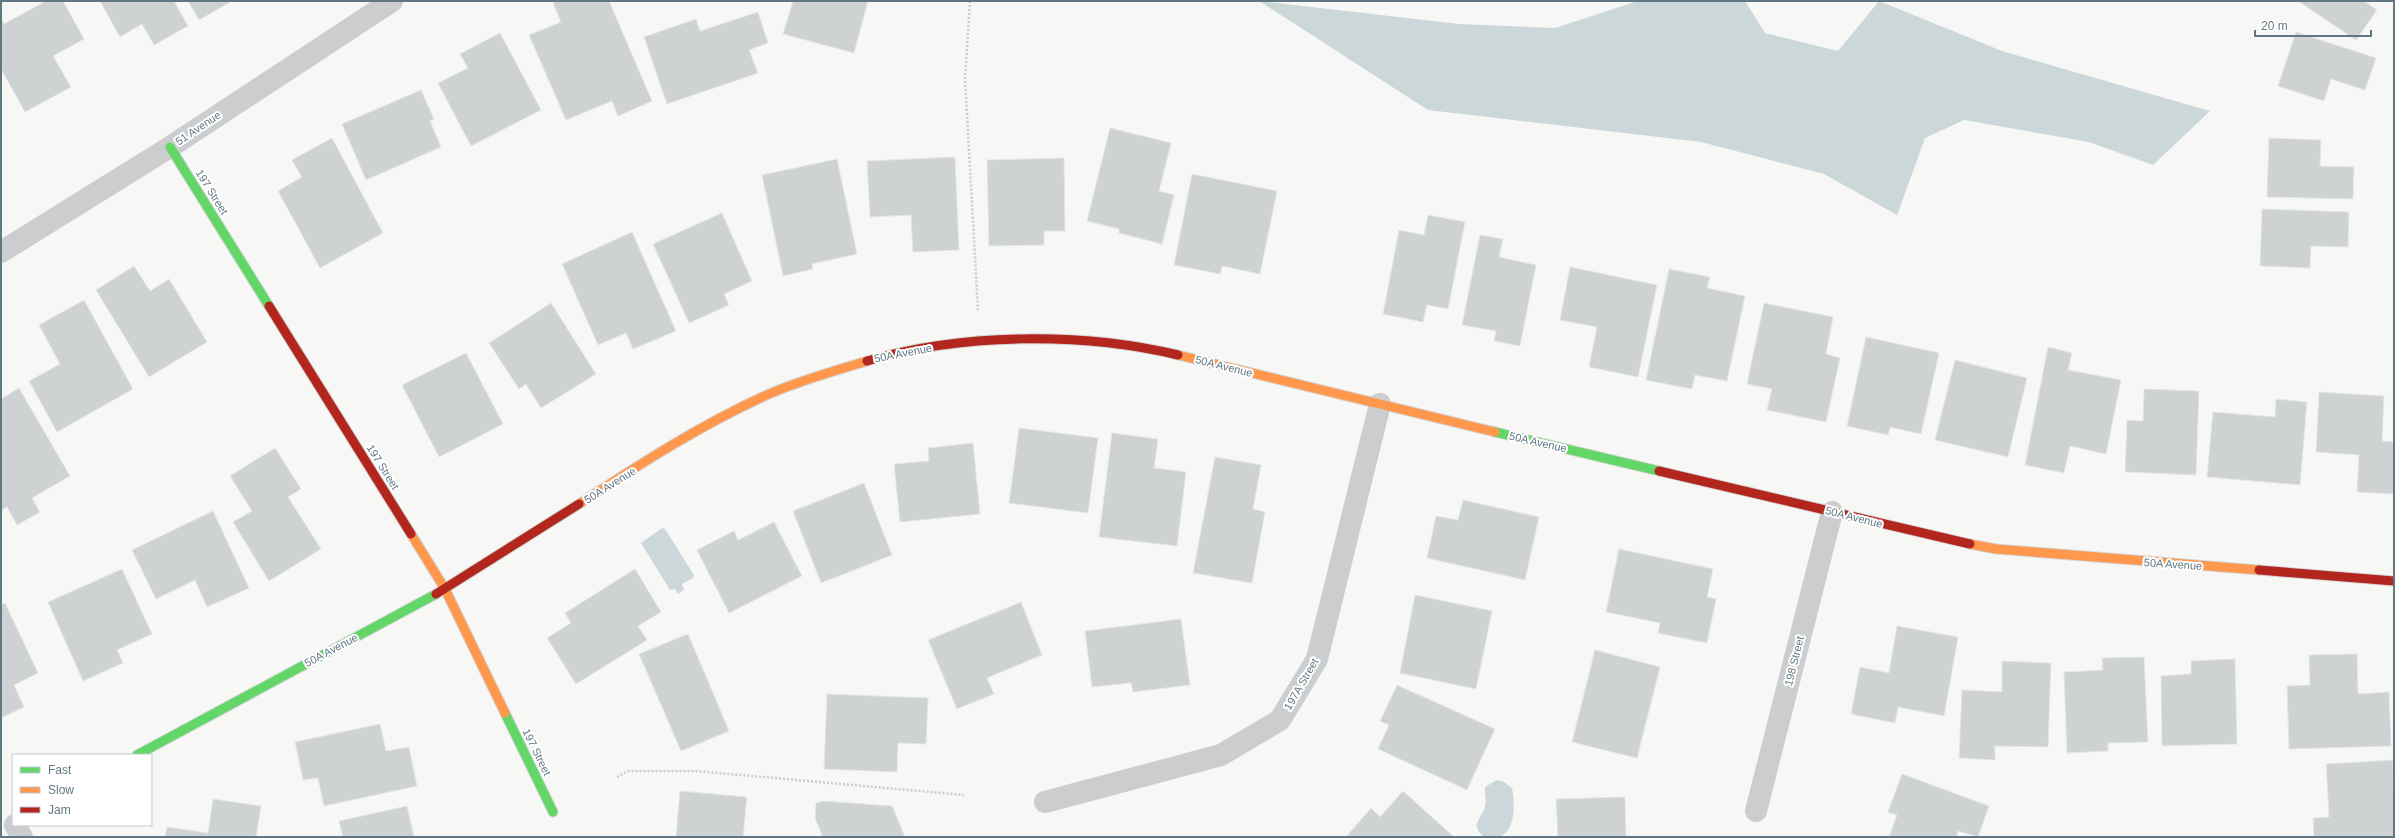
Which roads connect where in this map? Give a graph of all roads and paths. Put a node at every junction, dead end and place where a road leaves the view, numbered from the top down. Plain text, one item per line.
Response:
1 (392, 1) edge
2 (970, 1) edge
3 (170, 147) junction
4 (1, 252) edge
5 (981, 342) junction
6 (1380, 404) junction
7 (1832, 512) junction
8 (2394, 580) edge
9 (446, 589) junction
10 (139, 754) edge
11 (617, 777) dead end
12 (964, 795) dead end
13 (1044, 802) dead end
14 (1756, 811) dead end
15 (553, 812) dead end
16 (12, 822) edge
17 (16, 826) edge
18 (1, 827) edge
19 (22, 837) edge

1 - 3 street, 51 Avenue
2 - 5 path
3 - 4 street, 51 Avenue
3 - 9 street, 197 Street
5 - 6 street, 50A Avenue
5 - 9 street, 50A Avenue
6 - 7 street, 50A Avenue
6 - 13 street, 197A Street
7 - 8 street, 50A Avenue
7 - 14 street, 198 Street
9 - 10 street, 50A Avenue
9 - 15 street, 197 Street
11 - 12 path
16 - 18 street
17 - 19 street

